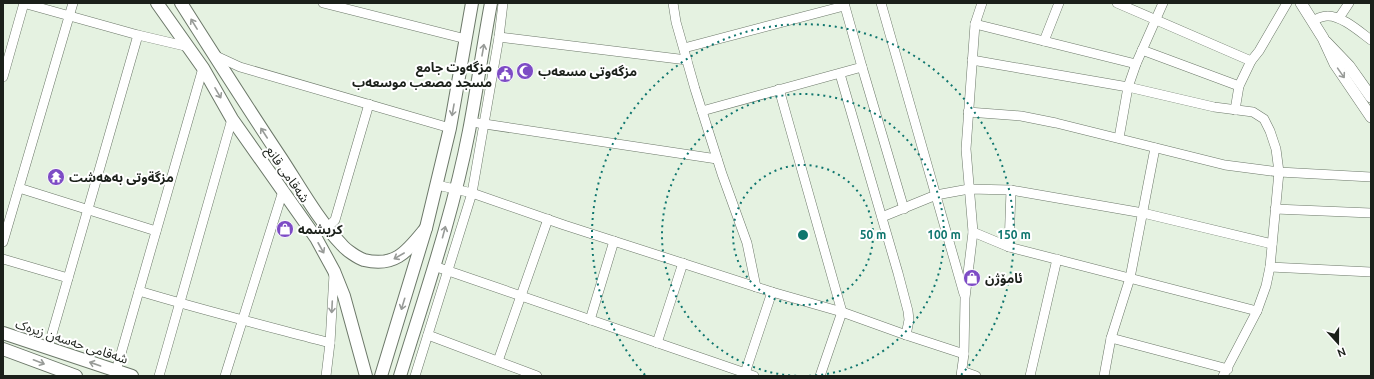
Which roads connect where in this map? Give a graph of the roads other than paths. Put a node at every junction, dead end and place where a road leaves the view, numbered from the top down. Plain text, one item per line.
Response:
1 (24, 3) edge
2 (73, 3) edge
3 (157, 3) edge
4 (181, 3) edge
5 (323, 3) edge
6 (472, 3) edge
7 (491, 3) edge
8 (503, 3) edge
9 (673, 3) edge
10 (882, 3) edge
11 (1059, 3) edge
12 (1117, 3) edge
13 (1163, 3) edge
14 (1301, 3) edge
15 (1348, 3) edge
16 (844, 4) edge
17 (1283, 4) edge
18 (979, 5) edge
19 (69, 16) junction
20 (1339, 18) junction
21 (1155, 20) junction
22 (1312, 21) junction
23 (975, 24) junction
24 (138, 35) junction
25 (499, 37) junction
26 (1323, 38) junction
27 (466, 39) junction
28 (1371, 40) edge
29 (1044, 41) junction
30 (189, 47) junction
31 (684, 48) junction
32 (1142, 50) junction
33 (213, 54) junction
34 (687, 60) junction
35 (972, 60) junction
36 (1251, 61) junction
37 (1136, 64) junction
38 (862, 67) junction
39 (203, 68) junction
40 (840, 74) junction
41 (3, 75) edge
42 (1239, 86) junction
43 (1128, 87) junction
44 (779, 89) junction
45 (1371, 97) edge
46 (369, 104) junction
47 (1235, 110) junction
48 (702, 111) junction
49 (968, 112) junction
50 (1371, 117) edge
51 (232, 119) junction
52 (470, 122) junction
53 (484, 124) junction
54 (450, 128) junction
55 (1119, 138) junction
56 (1156, 148) junction
57 (717, 159) junction
58 (1279, 172) junction
59 (1371, 176) edge
60 (436, 185) junction
61 (19, 188) junction
62 (455, 188) junction
63 (969, 189) junction
64 (1011, 190) junction
65 (283, 191) junction
66 (472, 193) junction
67 (936, 195) junction
68 (904, 208) junction
69 (1275, 209) junction
70 (88, 210) junction
71 (1143, 213) junction
72 (1371, 213) edge
73 (318, 214) junction
74 (882, 218) junction
75 (548, 219) junction
76 (305, 222) junction
77 (328, 227) junction
78 (426, 228) junction
79 (156, 231) junction
80 (973, 232) junction
81 (614, 241) junction
82 (3, 242) edge
83 (1272, 244) junction
84 (1009, 247) junction
85 (3, 259) edge
86 (1057, 259) junction
87 (683, 263) junction
88 (434, 266) junction
89 (1270, 267) junction
90 (448, 270) junction
91 (334, 271) junction
92 (1371, 272) edge
93 (68, 278) junction
94 (1130, 278) junction
95 (756, 287) junction
96 (139, 291) junction
97 (772, 292) junction
98 (521, 296) junction
99 (965, 298) junction
100 (180, 303) junction
101 (1258, 311) junction
102 (842, 312) junction
103 (243, 319) junction
104 (590, 320) junction
105 (3, 333) edge
106 (428, 335) junction
107 (906, 335) junction
108 (1112, 338) junction
109 (657, 342) junction
110 (330, 343) junction
111 (48, 348) junction
112 (3, 349) edge
113 (964, 354) junction
114 (498, 361) junction
115 (116, 371) junction
116 (1226, 372) edge
117 (962, 373) edge
118 (745, 374) edge
119 (76, 376) edge
120 (132, 376) edge
121 (159, 376) edge
122 (225, 376) edge
123 (326, 376) edge
124 (366, 376) edge
125 (381, 376) edge
126 (400, 376) edge
127 (416, 376) edge
128 (537, 376) edge
129 (754, 376) edge
130 (820, 376) edge
131 (976, 376) edge
132 (1030, 376) edge
133 (1104, 376) edge

1 - 19 street
1 - 41 street
2 - 19 street
3 - 30 main road, شەقامی قانع
33 -> 4 main road, شەقامی قانع
5 - 27 street
6 - 27 main road
52 -> 7 main road
8 - 25 street
9 - 31 street
10 - 67 street
11 - 29 street
12 - 21 street
13 - 21 street
14 - 22 street
15 - 20 street
16 - 31 street
16 - 38 street
17 - 36 street
18 - 23 street
19 - 24 street
19 - 61 street
20 - 22 street
20 - 28 street
21 - 32 street
21 - 36 street
22 - 26 street
23 - 29 street
23 - 35 street
24 - 30 street
24 - 70 street
25 - 34 street
25 - 53 street
26 - 45 street
26 -> 50 street
27 -> 54 main road
29 - 37 street
30 - 39 main road, شەقامی قانع
31 - 34 street
32 - 37 street
32 - 42 street
33 - 46 street
73 -> 33 main road, شەقامی قانع
34 - 48 street
35 - 43 street
35 - 49 street
36 - 42 street
37 - 43 street
38 - 40 street
38 - 68 street
39 -> 51 main road, شەقامی قانع
39 - 79 street
40 - 44 street
40 - 74 street
42 - 47 street
43 - 47 street
43 - 55 street
44 - 48 street
44 - 102 street
46 - 54 street
46 - 77 street
47 - 58 street
48 - 57 street
49 - 55 street
49 - 63 street
51 - 65 main road, شەقامی قانع
51 - 100 street
52 - 53 street
52 - 62 main road
53 - 57 street
53 - 66 street
54 - 60 main road
55 - 56 street
56 - 58 street
56 - 71 street
57 - 95 street
58 - 59 street
58 - 69 street
60 - 62 street
60 - 78 main road
61 - 70 street
61 - 82 street
62 - 66 street
88 -> 62 main road
63 - 64 street
63 - 67 street
63 - 80 street
64 - 71 street
64 - 84 street
65 - 76 main road, شەقامی قانع
65 - 103 street
66 - 75 street
66 - 90 street
67 - 68 street
67 - 99 street
68 - 74 street
69 - 72 street
69 - 83 street
70 - 79 street
70 - 93 street
71 - 83 street
71 - 94 street
73 - 76 main road
73 - 77 main road, شەقامی قانع
74 - 107 street
75 - 81 street
75 - 98 street
76 -> 91 main road, شەقامی قانع
78 -> 77 main road, شەقامی قانع
78 -> 125 main road
79 - 96 street
80 - 84 street
80 - 99 street
81 - 87 street
81 - 104 street
83 - 89 street
84 - 86 street
85 - 93 street
86 - 94 street
86 - 132 street
87 - 95 street
87 - 109 street
88 - 90 street
88 - 126 main road
89 - 92 street
89 - 101 street
90 - 98 street
90 - 106 street
91 -> 110 street
91 - 124 main road, شەقامی قانع
93 - 111 street
94 - 101 street
94 - 108 street
95 - 97 street
96 - 100 street
96 - 115 street
97 - 102 street
97 - 118 street
98 - 104 street
98 - 114 street
99 - 113 street
100 - 103 street
100 - 121 street
101 - 116 street
102 - 107 street
102 - 130 street
103 - 110 street
103 - 122 street
104 - 109 street
105 - 111 main road, شەقامی حەسەن زیرەک
106 - 114 street
106 - 127 street
107 - 113 street
108 - 116 street
108 - 133 street
109 - 118 street
110 - 123 street
115 -> 111 main road, شەقامی حەسەن زیرەک
112 -> 119 main road
113 - 117 street
114 - 128 street
115 - 120 main road, شەقامی حەسەن زیرەک
117 - 131 street
118 - 129 street

